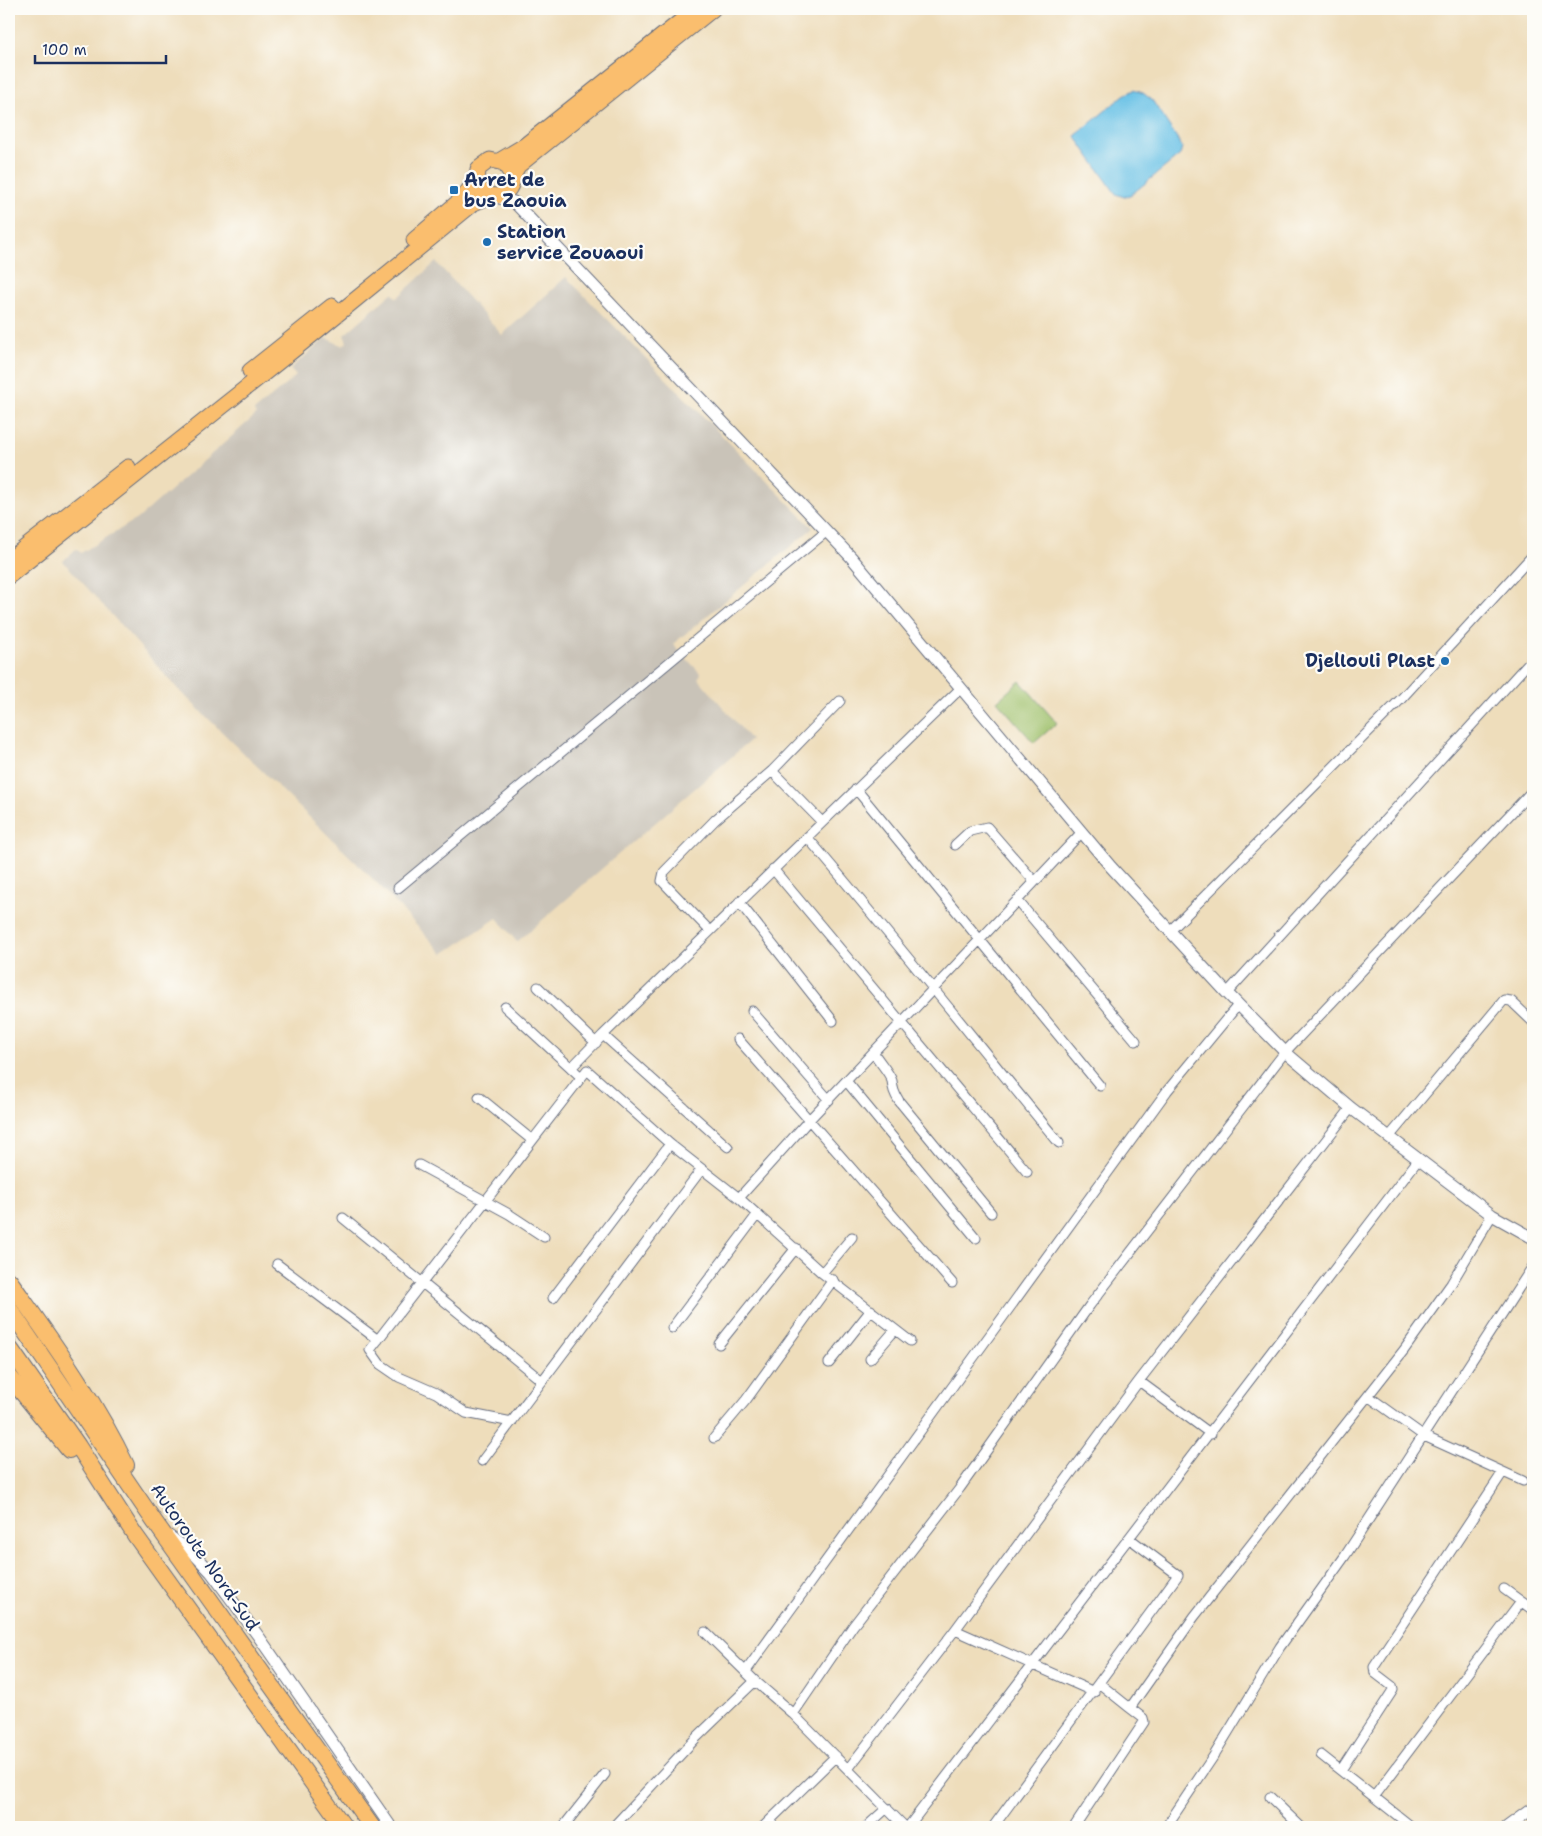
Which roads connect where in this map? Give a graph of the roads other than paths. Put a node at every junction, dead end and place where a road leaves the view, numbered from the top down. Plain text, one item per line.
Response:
1 (696, 9) edge
2 (713, 9) edge
3 (500, 161) junction
4 (476, 179) junction
5 (512, 180) junction
6 (493, 196) junction
7 (514, 202) junction
8 (827, 531) junction
9 (1533, 555) edge
10 (9, 560) edge
11 (9, 576) edge
12 (1533, 658) edge
13 (960, 689) junction
14 (840, 701) dead end
15 (772, 771) junction
16 (856, 789) junction
17 (1533, 790) edge
18 (822, 822) junction
19 (1082, 832) junction
20 (807, 837) junction
21 (956, 845) dead end
22 (773, 870) junction
23 (1034, 881) junction
24 (398, 888) dead end
25 (1017, 900) junction
26 (739, 902) junction
27 (710, 931) junction
28 (1169, 932) junction
29 (980, 940) junction
30 (538, 987) dead end
31 (932, 989) junction
32 (1227, 993) junction
33 (1238, 1005) junction
34 (505, 1007) dead end
35 (752, 1011) dead end
36 (833, 1020) dead end
37 (1533, 1022) edge
38 (901, 1024) junction
39 (603, 1035) junction
40 (738, 1039) dead end
41 (1136, 1041) dead end
42 (596, 1042) junction
43 (1285, 1052) junction
44 (874, 1053) junction
45 (578, 1060) junction
46 (571, 1068) junction
47 (587, 1070) junction
48 (581, 1077) junction
49 (847, 1082) junction
50 (1100, 1086) dead end
51 (479, 1097) dead end
52 (829, 1100) junction
53 (1351, 1108) junction
54 (809, 1120) junction
55 (1389, 1137) junction
56 (532, 1140) junction
57 (1059, 1143) dead end
58 (670, 1144) junction
59 (728, 1147) dead end
60 (1418, 1160) junction
61 (419, 1166) dead end
62 (701, 1170) junction
63 (1028, 1172) dead end
64 (739, 1198) junction
65 (485, 1201) junction
66 (990, 1212) dead end
67 (757, 1215) junction
68 (1492, 1215) junction
69 (343, 1218) dead end
70 (544, 1237) dead end
71 (852, 1237) dead end
72 (976, 1238) dead end
73 (1533, 1238) edge
74 (796, 1248) junction
75 (277, 1264) dead end
76 (1533, 1266) edge
77 (822, 1273) junction
78 (9, 1280) edge
79 (833, 1280) junction
80 (422, 1283) junction
81 (952, 1283) dead end
82 (553, 1298) dead end
83 (9, 1308) edge
84 (871, 1310) junction
85 (672, 1328) dead end
86 (895, 1330) junction
87 (378, 1340) junction
88 (910, 1341) dead end
89 (719, 1344) dead end
90 (9, 1347) edge
91 (870, 1359) dead end
92 (829, 1363) dead end
93 (9, 1376) edge
94 (542, 1381) junction
95 (1139, 1381) junction
96 (1368, 1396) junction
97 (512, 1422) junction
98 (1211, 1434) junction
99 (1424, 1436) junction
100 (714, 1438) dead end
101 (482, 1461) dead end
102 (1503, 1472) junction
103 (1523, 1481) dead end
104 (157, 1526) junction
105 (135, 1535) junction
106 (1129, 1538) junction
107 (1504, 1589) dead end
108 (1521, 1602) junction
109 (1533, 1610) edge
110 (955, 1630) junction
111 (705, 1632) dead end
112 (1034, 1663) junction
113 (746, 1671) junction
114 (755, 1681) junction
115 (1097, 1688) junction
116 (1130, 1708) junction
117 (793, 1714) junction
118 (1321, 1755) dead end
119 (836, 1756) junction
120 (848, 1768) junction
121 (1341, 1770) junction
122 (604, 1774) dead end
123 (1270, 1797) dead end
124 (1374, 1797) junction
125 (886, 1808) junction
126 (1533, 1808) edge
127 (344, 1827) edge
128 (372, 1827) edge
129 (391, 1827) edge
130 (563, 1827) edge
131 (614, 1827) edge
132 (763, 1827) edge
133 (866, 1827) edge
134 (907, 1827) edge
135 (993, 1827) edge
136 (1074, 1827) edge
137 (1166, 1827) edge
138 (1301, 1827) edge
139 (1412, 1827) edge
140 (1507, 1827) edge

1 - 3 highway
2 - 5 highway
3 - 4 highway
3 - 5 highway
4 - 6 highway
4 - 10 highway
5 - 6 highway
5 - 7 street
6 - 7 street
6 - 11 highway
7 - 8 street
8 - 13 street
8 - 24 street
9 - 28 street
12 - 32 street
13 - 16 street
13 - 19 street
14 - 15 street
15 - 18 street
15 - 27 street
16 - 18 street
16 - 29 street
17 - 43 street
18 - 20 street
19 - 23 street
19 - 28 street
20 - 22 street
20 - 31 street
21 - 23 street
22 - 26 street
22 - 38 street
23 - 25 street
25 - 29 street
25 - 41 street
26 - 27 street
26 - 36 street
27 - 39 street
28 - 32 street
29 - 31 street
29 - 50 street
30 - 42 street
31 - 38 street
31 - 57 street
32 - 33 street
33 - 43 street
33 - 113 street
34 - 46 street
35 - 52 street
37 - 55 street
38 - 44 street
38 - 63 street
39 - 42 street
39 - 59 street
40 - 54 street
42 - 45 street
43 - 53 street
43 - 117 street
44 - 49 street
44 - 66 street
45 - 46 street
45 - 47 street
46 - 48 street
47 - 48 street
47 - 58 street
48 - 56 street
49 - 52 street
49 - 72 street
51 - 56 street
52 - 54 street
53 - 55 street
53 - 95 street
54 - 64 street
54 - 81 street
55 - 60 street
56 - 65 street
58 - 62 street
58 - 82 street
60 - 68 street
60 - 98 street
61 - 65 street
62 - 64 street
62 - 94 street
64 - 67 street
65 - 70 street
65 - 80 street
67 - 74 street
67 - 85 street
68 - 73 street
68 - 96 street
69 - 80 street
71 - 77 street
74 - 77 street
74 - 89 street
75 - 87 street
76 - 99 street
77 - 79 street
78 - 104 highway
79 - 84 street
79 - 100 street
80 - 87 street
80 - 94 street
83 - 104 highway, Autoroute Nord-Sud
84 - 86 street
84 - 92 street
86 - 88 street
86 - 91 street
87 - 97 street
90 - 105 highway
93 - 105 highway
94 - 97 street
95 - 98 street
95 - 110 street
96 - 99 street
96 - 116 street
97 - 101 street
98 - 106 street
99 - 102 street
99 - 137 street
102 - 103 street
102 - 121 street
104 - 128 highway, Autoroute Nord-Sud
104 - 129 street
105 - 127 highway
106 - 112 street
106 - 115 street
107 - 108 street
108 - 109 street
108 - 124 street
110 - 112 street
110 - 120 street
111 - 113 street
112 - 115 street
112 - 134 street
113 - 114 street
114 - 117 street
114 - 131 street
115 - 116 street
115 - 135 street
116 - 136 street
117 - 119 street
118 - 121 street
119 - 120 street
119 - 132 street
120 - 125 street
121 - 124 street
122 - 130 street
123 - 138 street
124 - 139 street
125 - 133 street
125 - 134 street
126 - 140 street

